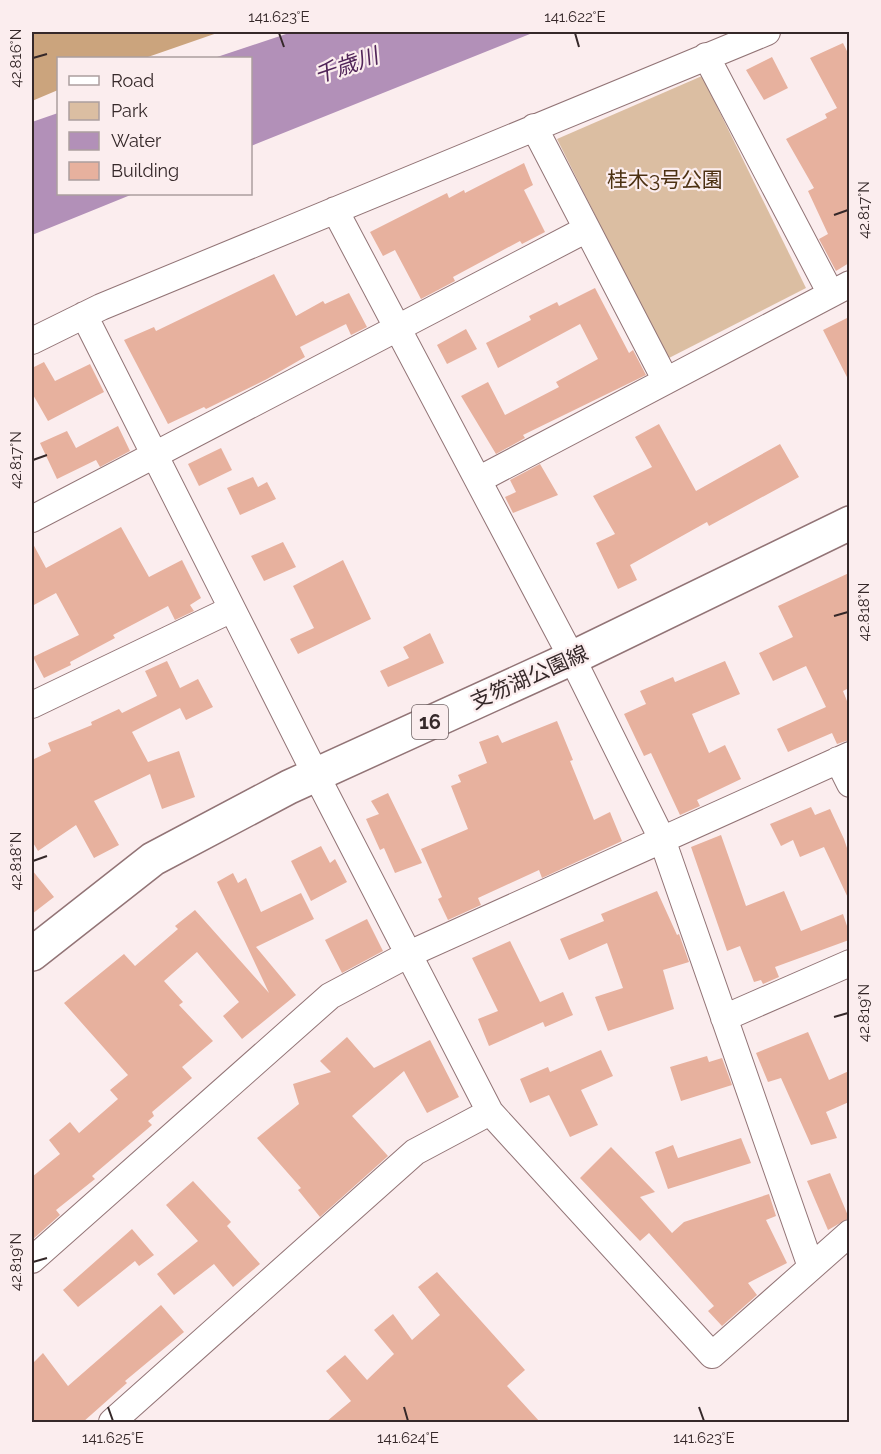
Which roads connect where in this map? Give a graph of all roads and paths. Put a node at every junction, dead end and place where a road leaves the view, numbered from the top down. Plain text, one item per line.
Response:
1 (767, 32) edge
2 (706, 56) junction
3 (534, 127) junction
4 (335, 210) junction
5 (587, 229) junction
6 (840, 289) edge
7 (84, 315) junction
8 (397, 328) junction
9 (32, 341) edge
10 (666, 381) junction
11 (153, 454) junction
12 (478, 480) junction
13 (32, 519) edge
14 (849, 523) edge
15 (232, 609) junction
16 (572, 658) junction
17 (32, 705) edge
18 (844, 757) edge
19 (315, 773) junction
20 (849, 784) edge
21 (663, 839) junction
22 (32, 954) edge
23 (409, 954) junction
24 (849, 963) edge
25 (724, 1018) junction
26 (490, 1112) junction
27 (849, 1233) edge
28 (32, 1260) edge
29 (811, 1267) junction
30 (112, 1422) edge

1 - 2 street
2 - 3 street
2 - 6 street
3 - 4 street
3 - 5 street
4 - 7 street
4 - 8 street
5 - 8 street
5 - 10 street
6 - 10 street
7 - 9 street
7 - 11 street
8 - 11 street
8 - 12 street
10 - 12 street
11 - 13 street
11 - 15 street
12 - 16 street
14 - 16 main road, 支笏湖公園線 / 16
15 - 17 street
15 - 19 street
16 - 19 main road, 支笏湖公園線 / 16
16 - 21 street
18 - 20 street
18 - 21 street
19 - 22 main road, 支笏湖公園線 / 16
19 - 23 street
21 - 23 street
21 - 25 street
23 - 26 street
23 - 28 street
24 - 25 street
25 - 29 street
26 - 29 street
26 - 30 street
27 - 29 street

